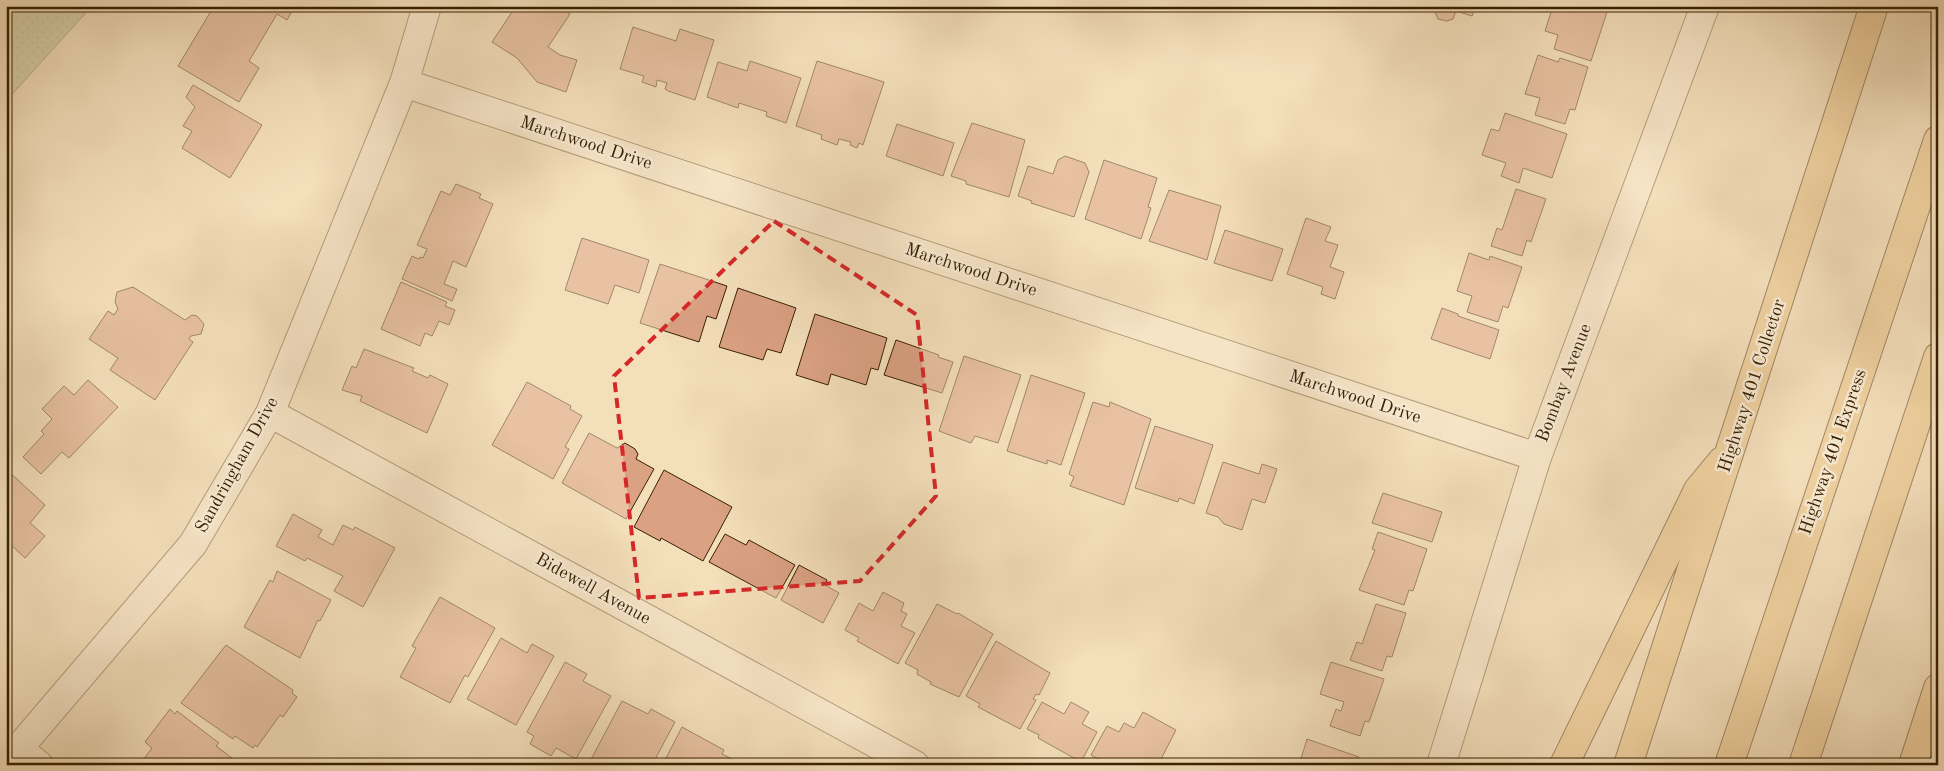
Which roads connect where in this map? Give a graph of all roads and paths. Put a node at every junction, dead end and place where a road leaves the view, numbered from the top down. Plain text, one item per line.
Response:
1 (427, 6) edge
2 (1705, 6) edge
3 (1874, 6) edge
4 (404, 83) junction
5 (1938, 140) edge
6 (1938, 357) edge
7 (270, 413) junction
8 (1733, 448) junction
9 (1537, 457) junction
10 (1938, 688) edge
11 (21, 759) edge
12 (1916, 761) edge
13 (915, 765) edge
14 (1441, 765) edge
15 (1564, 765) edge
16 (1628, 765) edge
17 (1729, 765) edge
18 (1803, 765) edge

1 - 4 street, Sandringham Drive
2 - 9 street, Bombay Avenue
3 - 8 highway, Highway 401 Collector
4 - 7 street, Sandringham Drive
4 - 9 street, Marchwood Drive
5 - 17 highway, Highway 401 Express
6 - 18 highway
7 - 11 street, Sandringham Drive
7 - 13 street, Bidewell Avenue
8 - 15 highway
8 - 16 highway, Highway 401 Collector
9 - 14 street, Bombay Avenue
10 - 12 highway

